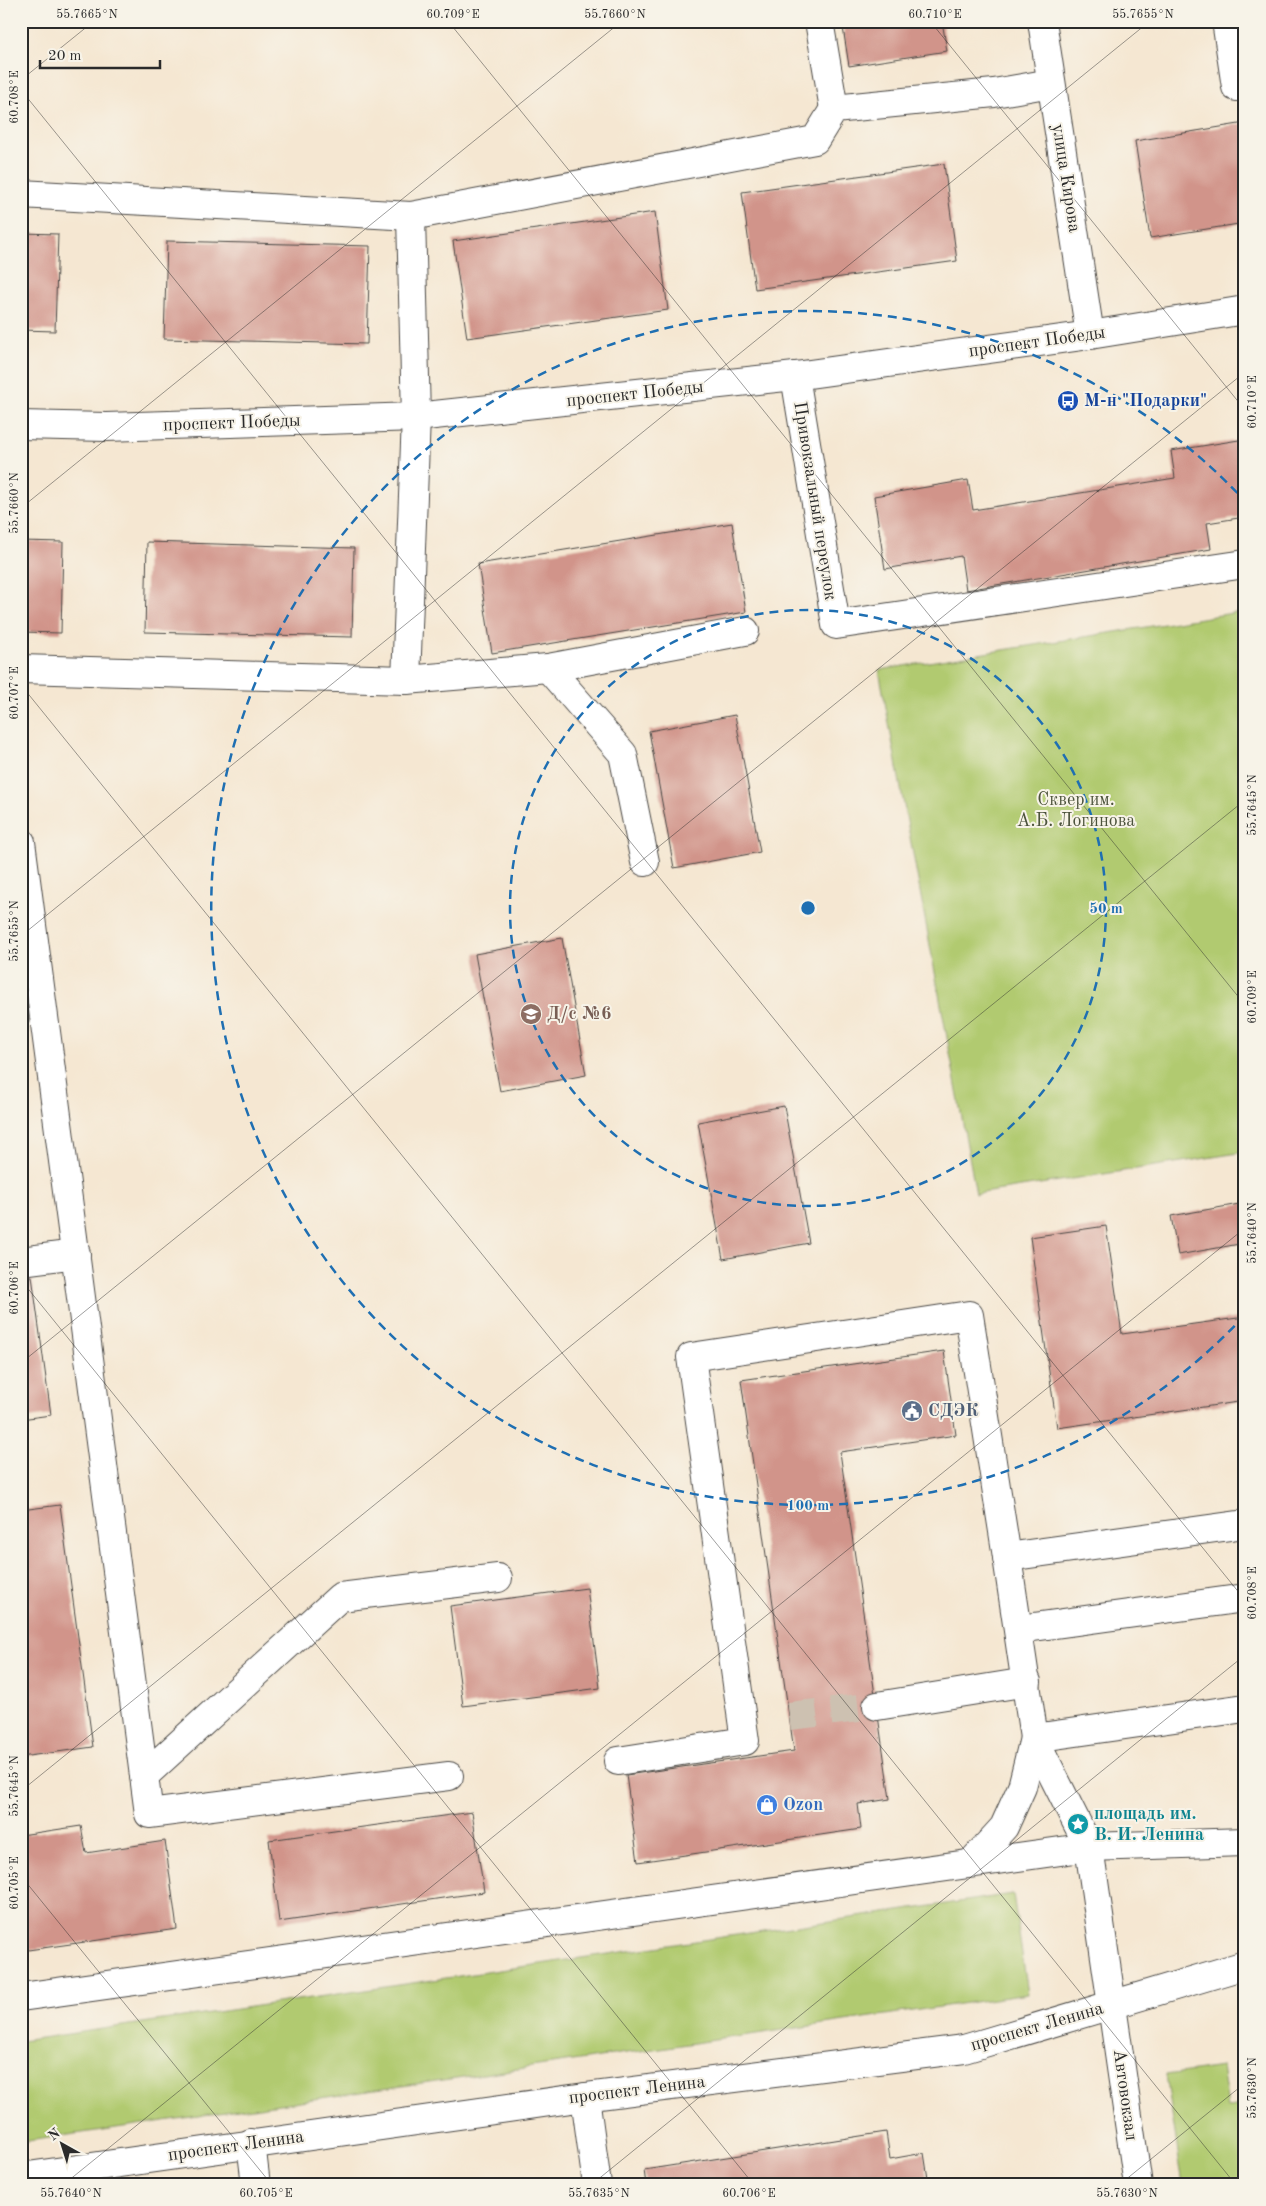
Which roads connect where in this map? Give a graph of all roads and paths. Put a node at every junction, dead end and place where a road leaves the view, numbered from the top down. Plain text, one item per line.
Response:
1 (819, 21) edge
2 (1042, 21) edge
3 (1226, 21) edge
4 (1051, 83) junction
5 (1245, 86) edge
6 (834, 109) junction
7 (21, 194) edge
8 (411, 216) junction
9 (1245, 310) edge
10 (1090, 335) junction
11 (795, 376) junction
12 (416, 417) junction
13 (21, 425) edge
14 (1245, 564) edge
15 (745, 631) dead end
16 (548, 668) junction
17 (21, 670) edge
18 (406, 680) junction
19 (21, 842) edge
20 (645, 862) dead end
21 (76, 1254) junction
22 (21, 1261) edge
23 (1245, 1524) edge
24 (1007, 1557) junction
25 (498, 1578) dead end
26 (1245, 1598) edge
27 (1019, 1629) junction
28 (1027, 1682) junction
29 (877, 1706) tunnel mouth
30 (1245, 1708) edge
31 (1034, 1738) junction
32 (618, 1762) dead end
33 (144, 1776) junction
34 (448, 1776) dead end
35 (1245, 1842) edge
36 (1089, 1847) junction
37 (972, 1862) junction
38 (1245, 1965) edge
39 (21, 1998) edge
40 (1111, 2005) junction
41 (585, 2097) junction
42 (251, 2143) junction
43 (21, 2177) edge
44 (256, 2185) edge
45 (597, 2185) edge
46 (1138, 2185) edge

1 - 6 street
2 - 4 street, улица Кирова
3 - 5 street
4 - 6 street
4 - 10 street, улица Кирова
6 - 8 street
7 - 8 street
8 - 12 street
9 - 10 street, проспект Победы
10 - 11 street, проспект Победы
11 - 12 street, проспект Победы
11 - 14 street, Привокзальный переулок
12 - 13 street, проспект Победы
12 - 18 street
15 - 16 street
16 - 18 street
16 - 20 street
17 - 18 street
19 - 21 street
21 - 22 street
21 - 33 street
23 - 24 street
24 - 27 street
24 - 32 street
25 - 33 street
26 - 27 street
27 - 28 street
28 - 29 street
28 - 31 street
30 - 31 street
31 - 36 street, Автовокзал
31 - 37 street
33 - 34 street
35 - 36 street
36 - 37 street
36 - 40 street, Автовокзал
37 - 39 street
38 - 40 street, проспект Ленина
40 - 41 street, проспект Ленина
40 - 46 street, Автовокзал
41 - 42 street, проспект Ленина
41 - 45 street
42 - 43 street, проспект Ленина
42 - 44 street

